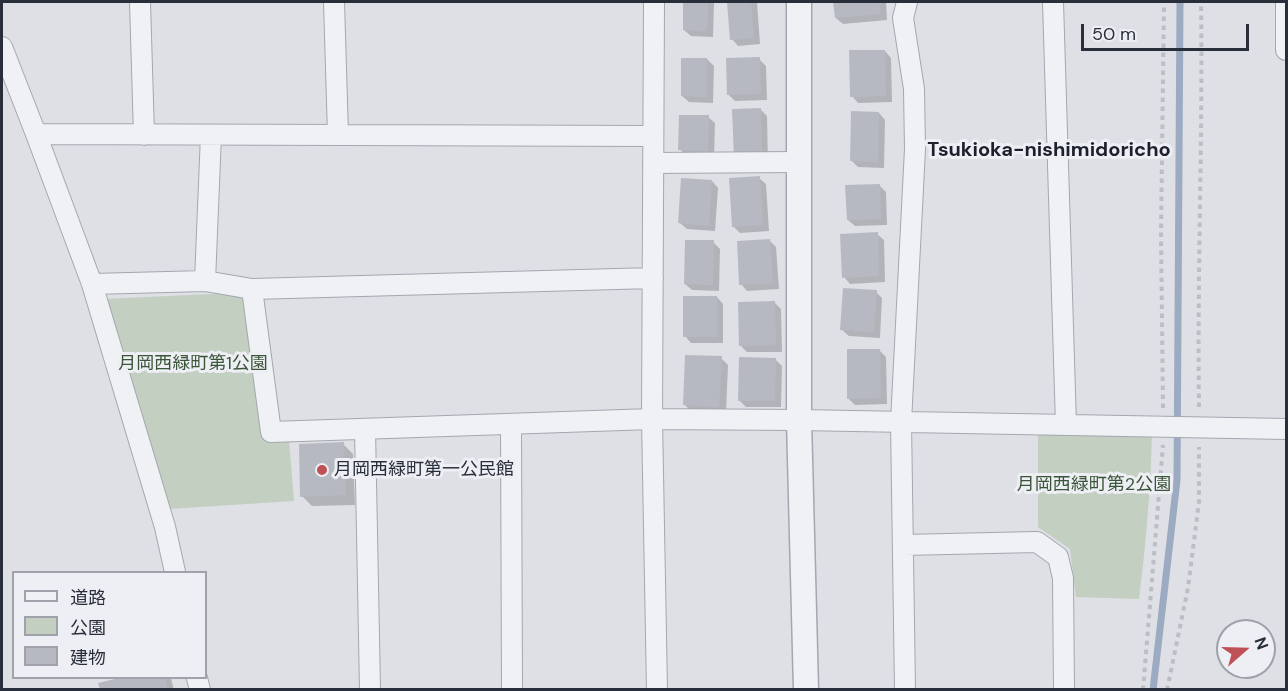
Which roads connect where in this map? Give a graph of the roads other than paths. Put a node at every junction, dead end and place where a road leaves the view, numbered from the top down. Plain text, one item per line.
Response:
1 (140, 2) edge
2 (333, 2) edge
3 (654, 2) edge
4 (799, 2) edge
5 (907, 2) edge
6 (1053, 2) edge
7 (1286, 2) edge
8 (2, 47) edge
9 (1287, 50) edge
10 (36, 134) junction
11 (144, 135) junction
12 (211, 135) junction
13 (338, 135) junction
14 (653, 136) junction
15 (799, 162) junction
16 (653, 163) junction
17 (653, 278) junction
18 (205, 281) junction
19 (92, 284) junction
20 (252, 289) junction
21 (652, 420) junction
22 (799, 420) junction
23 (901, 422) junction
24 (511, 424) junction
25 (1066, 425) junction
26 (365, 429) junction
27 (1287, 429) edge
28 (903, 545) junction
29 (175, 571) edge
30 (370, 690) edge
31 (512, 690) edge
32 (657, 690) edge
33 (806, 690) edge
34 (905, 690) edge
35 (1064, 690) edge

1 - 11 street
2 - 13 street
3 - 14 street
4 - 15 street
5 - 23 street
6 - 25 street
7 - 9 street
8 - 10 street
10 - 11 street
10 - 19 street
11 - 12 street
12 - 13 street
12 - 18 street
13 - 14 street
14 - 16 street
15 - 16 street
15 - 22 street
16 - 17 street
17 - 20 street
17 - 21 street
18 - 19 street
18 - 20 street
19 - 29 street
20 - 26 street
21 - 22 street
21 - 24 street
21 - 32 street
22 - 23 street
22 - 33 street
23 - 25 street
23 - 28 street
24 - 26 street
24 - 31 street
25 - 27 street
26 - 30 street
28 - 34 street
28 - 35 street

